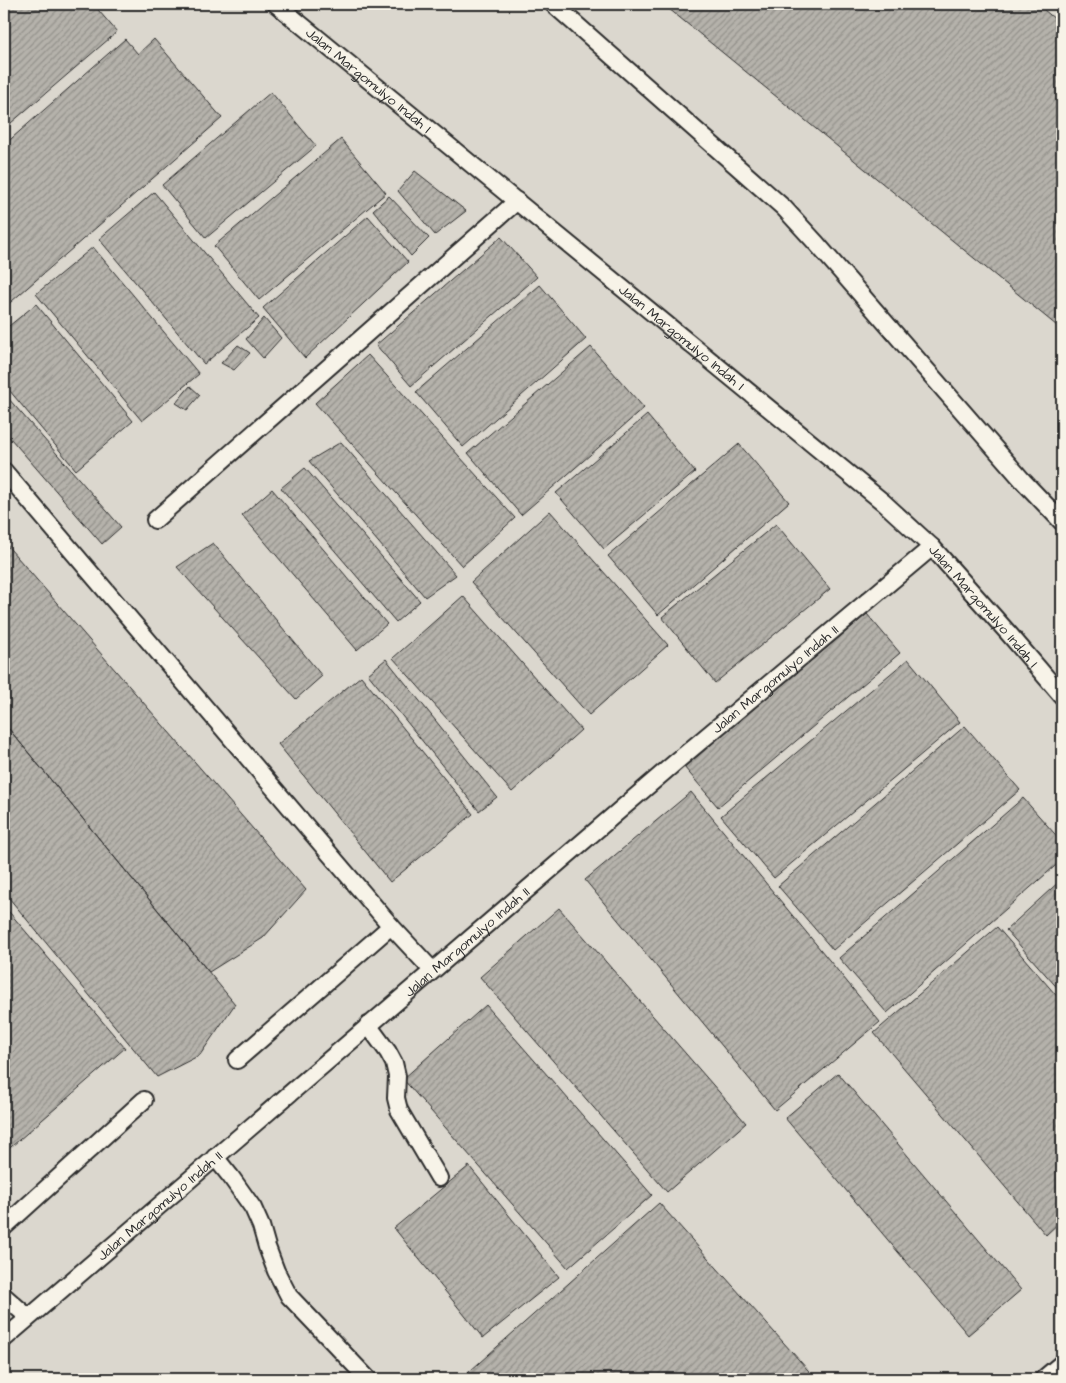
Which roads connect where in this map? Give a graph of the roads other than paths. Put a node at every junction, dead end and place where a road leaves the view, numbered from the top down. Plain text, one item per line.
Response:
1 (276, 4) edge
2 (552, 4) edge
3 (517, 201) junction
4 (4, 471) edge
5 (155, 520) dead end
6 (1062, 522) edge
7 (932, 547) junction
8 (1062, 696) edge
9 (391, 926) junction
10 (432, 970) junction
11 (368, 1025) junction
12 (237, 1060) dead end
13 (144, 1100) dead end
14 (215, 1157) junction
15 (439, 1178) dead end
16 (4, 1227) edge
17 (4, 1296) edge
18 (28, 1317) junction
19 (4, 1339) edge
20 (1062, 1363) edge
21 (368, 1379) edge
22 (1043, 1379) edge

1 - 3 lane, Jalan Margomulyo Indah I
2 - 6 lane
3 - 5 lane
3 - 7 lane, Jalan Margomulyo Indah I
4 - 9 lane
7 - 8 lane, Jalan Margomulyo Indah I
7 - 10 lane, Jalan Margomulyo Indah II
9 - 10 lane
9 - 12 lane
10 - 11 lane, Jalan Margomulyo Indah II
11 - 14 lane, Jalan Margomulyo Indah II
11 - 15 lane
13 - 16 lane
14 - 18 lane, Jalan Margomulyo Indah II
14 - 21 lane
17 - 18 lane
18 - 19 lane, Jalan Margomulyo Indah II
20 - 22 lane

